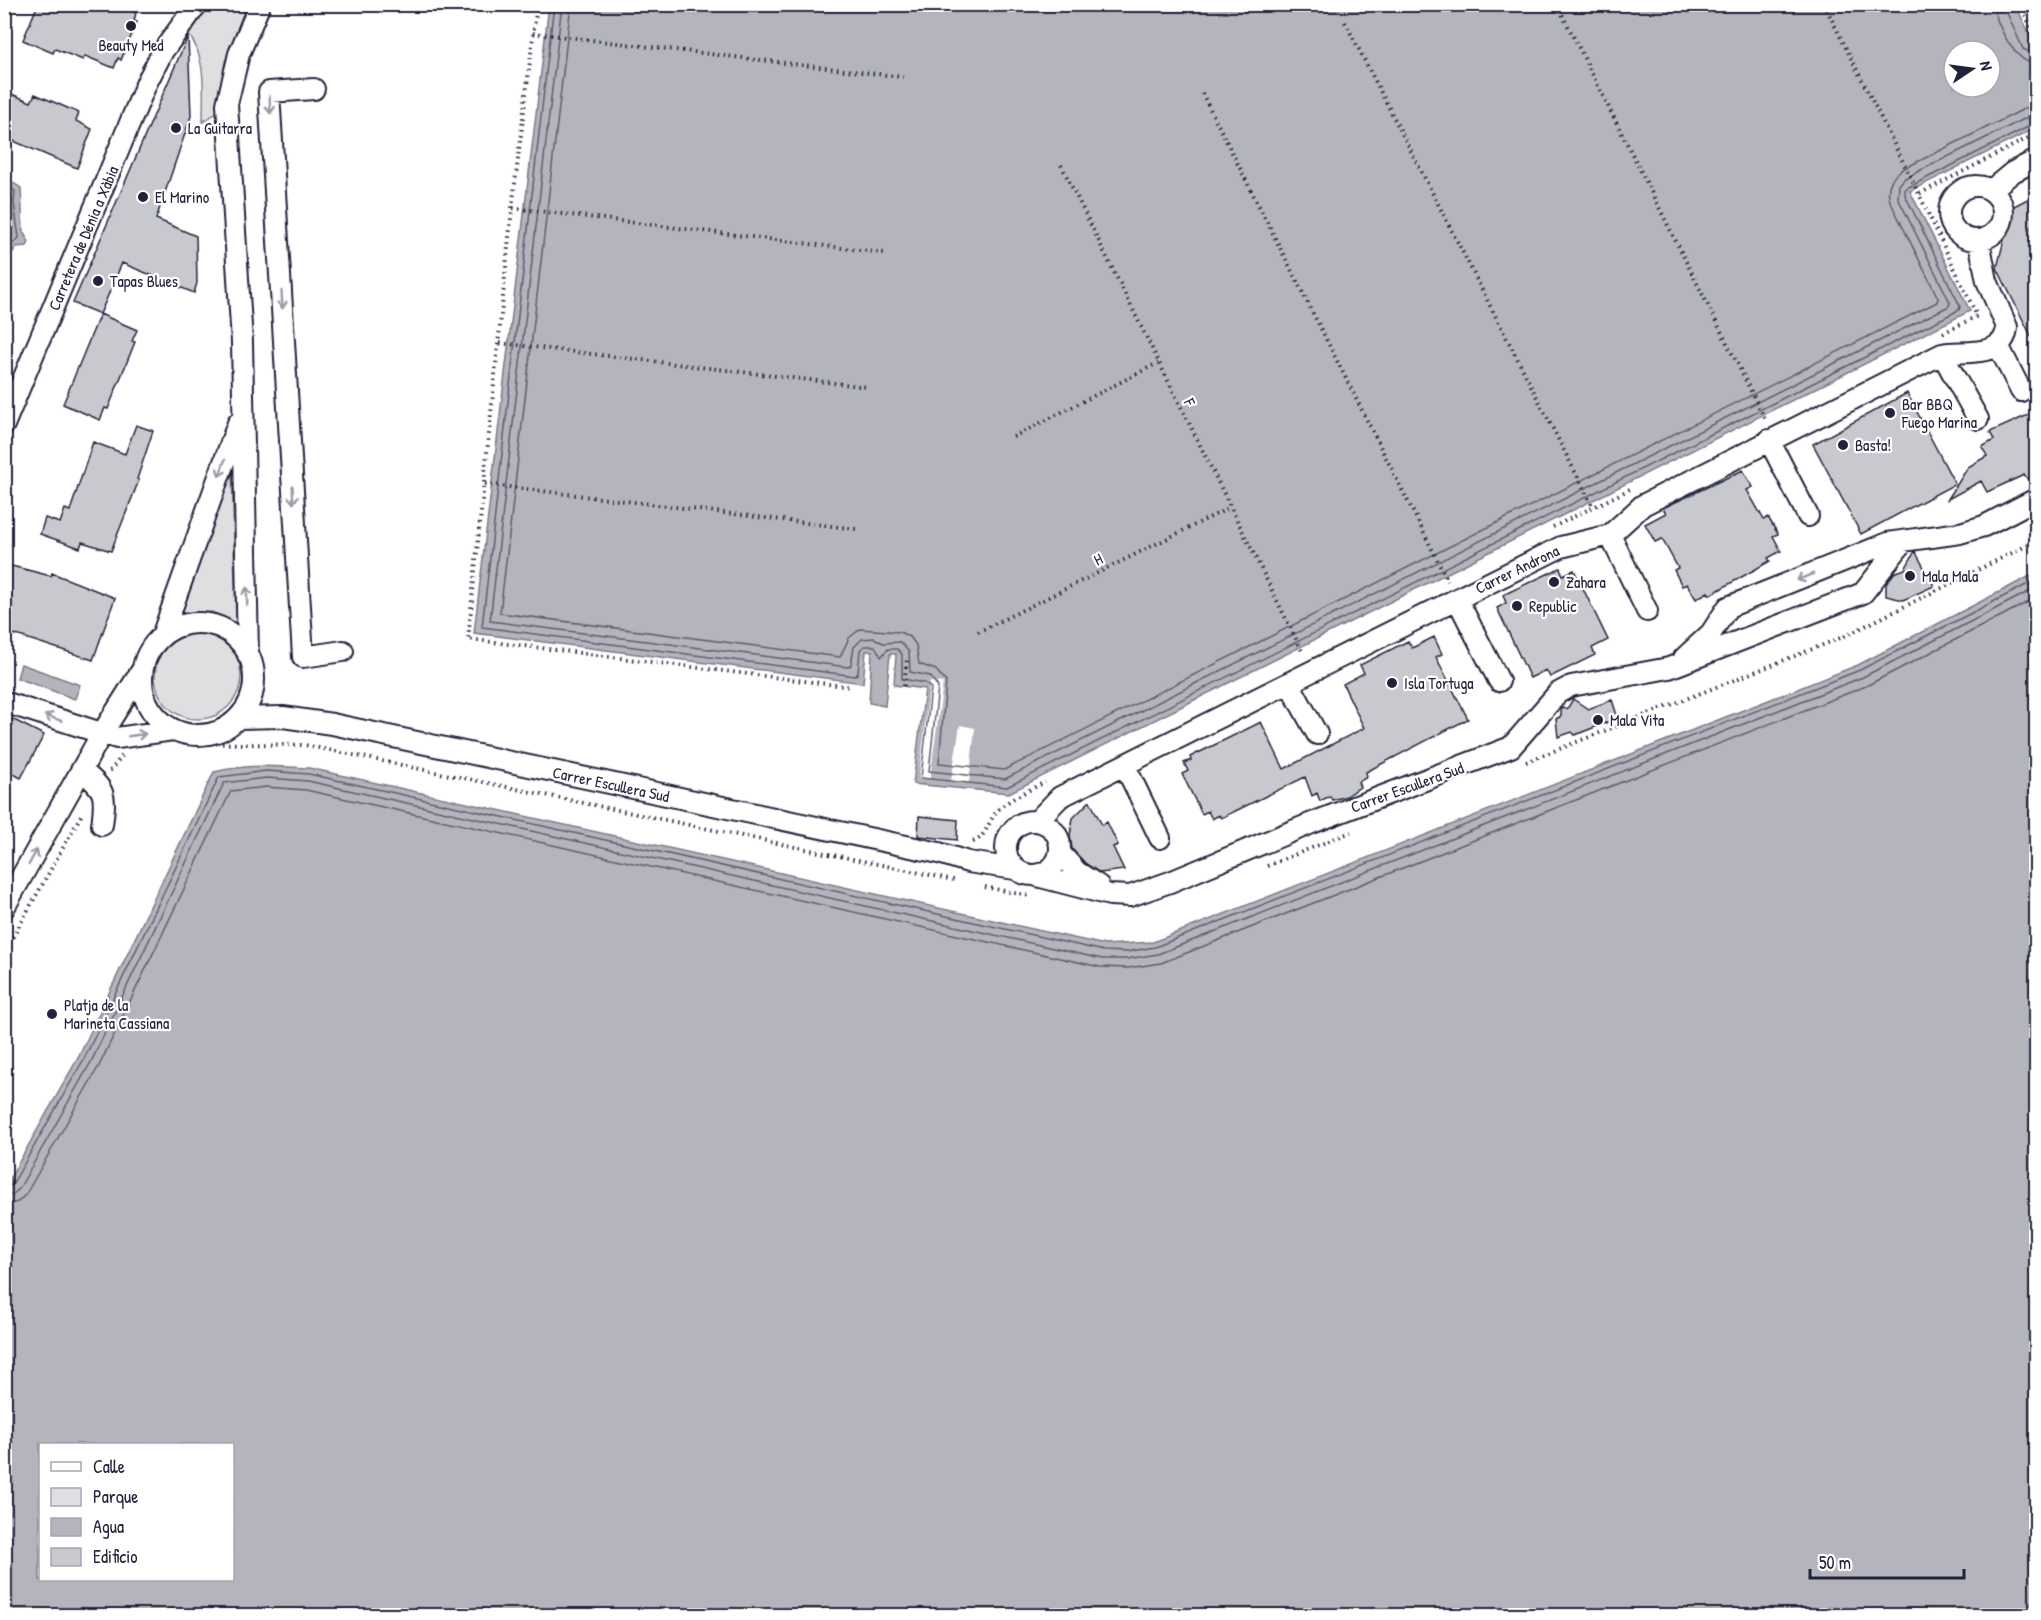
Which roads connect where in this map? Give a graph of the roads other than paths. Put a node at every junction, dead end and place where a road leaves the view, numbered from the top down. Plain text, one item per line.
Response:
1 (178, 4) edge
2 (197, 4) edge
3 (250, 4) edge
4 (260, 4) edge
5 (251, 24) junction
6 (163, 51) junction
7 (314, 89) dead end
8 (2037, 160) edge
9 (1991, 190) junction
10 (1979, 241) junction
11 (1938, 345) junction
12 (1998, 345) junction
13 (12, 387) edge
14 (2021, 390) dead end
15 (242, 412) junction
16 (1978, 419) dead end
17 (4, 425) edge
18 (1762, 433) junction
19 (2037, 499) edge
20 (1808, 516) dead end
21 (1610, 534) junction
22 (1904, 542) junction
23 (1860, 555) junction
24 (1873, 579) junction
25 (1456, 599) junction
26 (1647, 611) dead end
27 (162, 636) junction
28 (343, 651) dead end
29 (248, 655) junction
30 (1669, 668) junction
31 (142, 670) junction
32 (1499, 681) dead end
33 (1289, 683) junction
34 (253, 688) junction
35 (4, 702) edge
36 (284, 717) junction
37 (238, 718) junction
38 (173, 730) junction
39 (1317, 734) dead end
40 (101, 735) junction
41 (1125, 766) junction
42 (82, 771) junction
43 (1037, 821) junction
44 (102, 825) dead end
45 (1160, 838) dead end
46 (1007, 841) junction
47 (939, 853) junction
48 (1060, 853) junction
49 (1015, 869) junction
50 (1037, 876) junction
51 (1130, 896) junction
52 (4, 908) edge

1 - 6 street, Carretera de Dénia a Xàbia
2 - 6 street, Carretera de Dénia a Xàbia
3 - 5 street
4 - 5 street
5 - 15 street
6 - 13 street, Carretera de Dénia a Xàbia
7 -> 28 street
8 - 9 street
9 - 10 street
9 - 10 street
10 - 12 street
11 - 12 street, Carrer Androna
11 - 16 street
11 - 18 street, Carrer Androna
12 - 14 street
13 - 17 street, Carretera de Dénia a Xàbia
15 -> 27 street
29 -> 15 street
18 - 20 street
18 - 21 street, Carrer Androna
19 - 22 street, Carrer Escullera Sud
21 - 25 street, Carrer Androna
21 - 26 street
22 - 23 street, Carrer Escullera Sud
22 - 24 street, Carrer Escullera Sud
23 - 24 street
23 -> 30 street, Carrer Escullera Sud
24 - 30 street, Carrer Escullera Sud
25 - 32 street
25 - 33 street, Carrer Androna
27 - 29 street
27 - 31 street
29 - 34 street
30 - 51 street, Carrer Escullera Sud
31 - 38 street
31 - 40 street
33 - 39 street
33 - 41 street, Carrer Androna
34 - 36 street
34 - 37 street
40 -> 35 street
36 - 37 street, Carrer Escullera Sud
36 - 47 street, Carrer Escullera Sud
37 - 38 street
40 -> 38 street
40 - 42 street
41 - 43 street, Carrer Androna
41 - 45 street
42 - 44 street
52 -> 42 street
43 - 46 street
43 - 48 street
46 - 47 street, Carrer Escullera Sud
46 - 49 street
47 - 49 street, Carrer Escullera Sud
48 - 50 street
48 - 51 street
49 - 50 street
50 - 51 street, Carrer Escullera Sud

